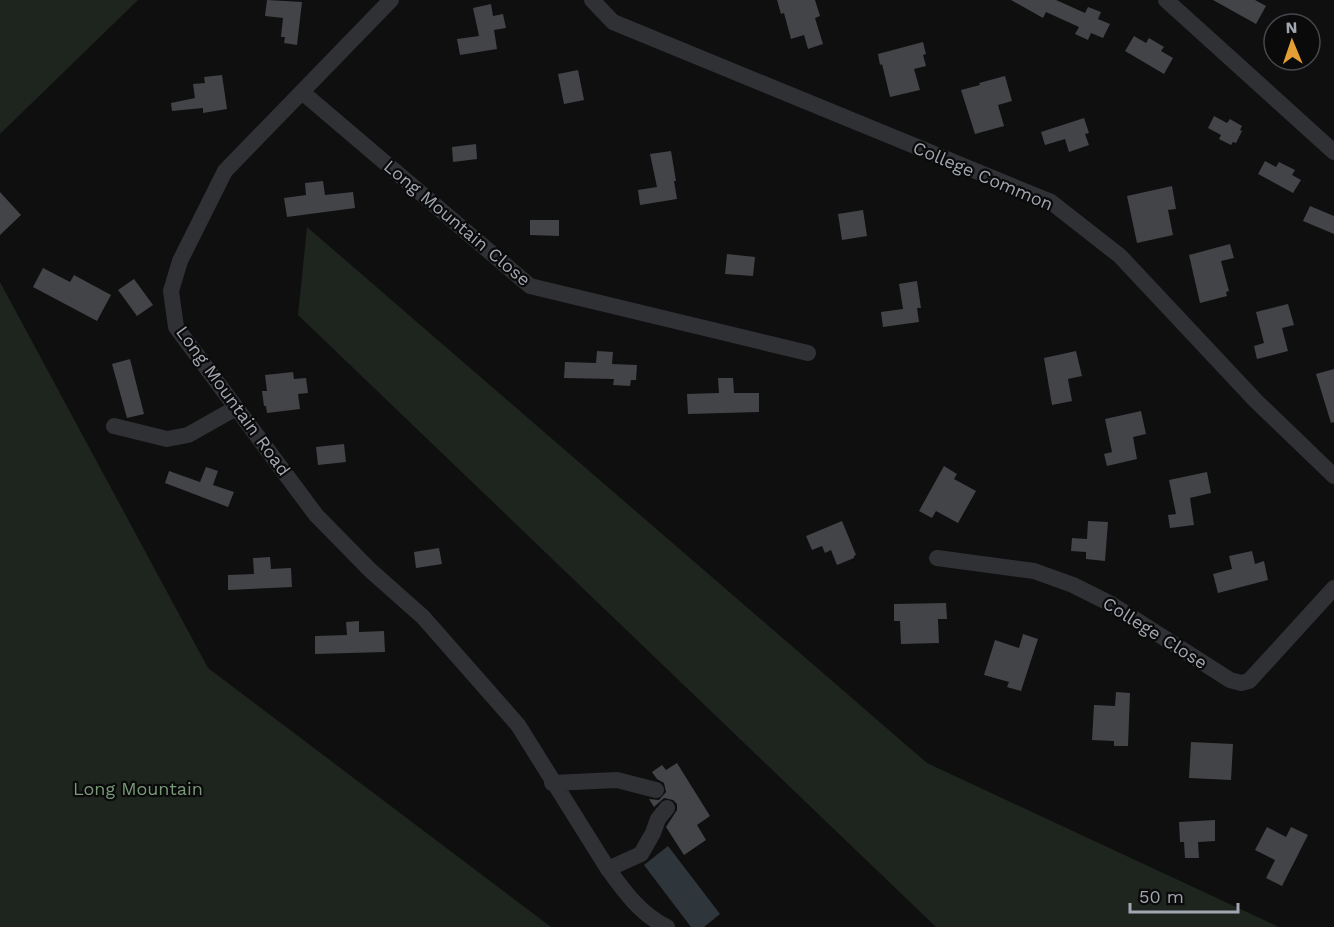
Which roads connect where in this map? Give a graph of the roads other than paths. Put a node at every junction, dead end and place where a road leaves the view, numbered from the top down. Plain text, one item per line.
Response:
1 (391, 0) edge
2 (592, 0) edge
3 (1166, 0) edge
4 (302, 92) junction
5 (1334, 153) edge
6 (808, 353) dead end
7 (236, 408) junction
8 (114, 426) dead end
9 (1334, 476) edge
10 (937, 558) dead end
11 (1334, 588) edge
12 (552, 783) junction
13 (656, 790) dead end
14 (667, 808) dead end
15 (608, 869) junction
16 (667, 927) edge

1 - 4 street, Long Mountain Road
2 - 9 street, College Common
3 - 5 street
4 - 6 street, Long Mountain Close
4 - 7 street, Long Mountain Road
7 - 8 street
7 - 12 street, Long Mountain Road
10 - 11 street, College Close
12 - 13 street
12 - 15 street, Long Mountain Road
14 - 15 street
15 - 16 street, Long Mountain Road

